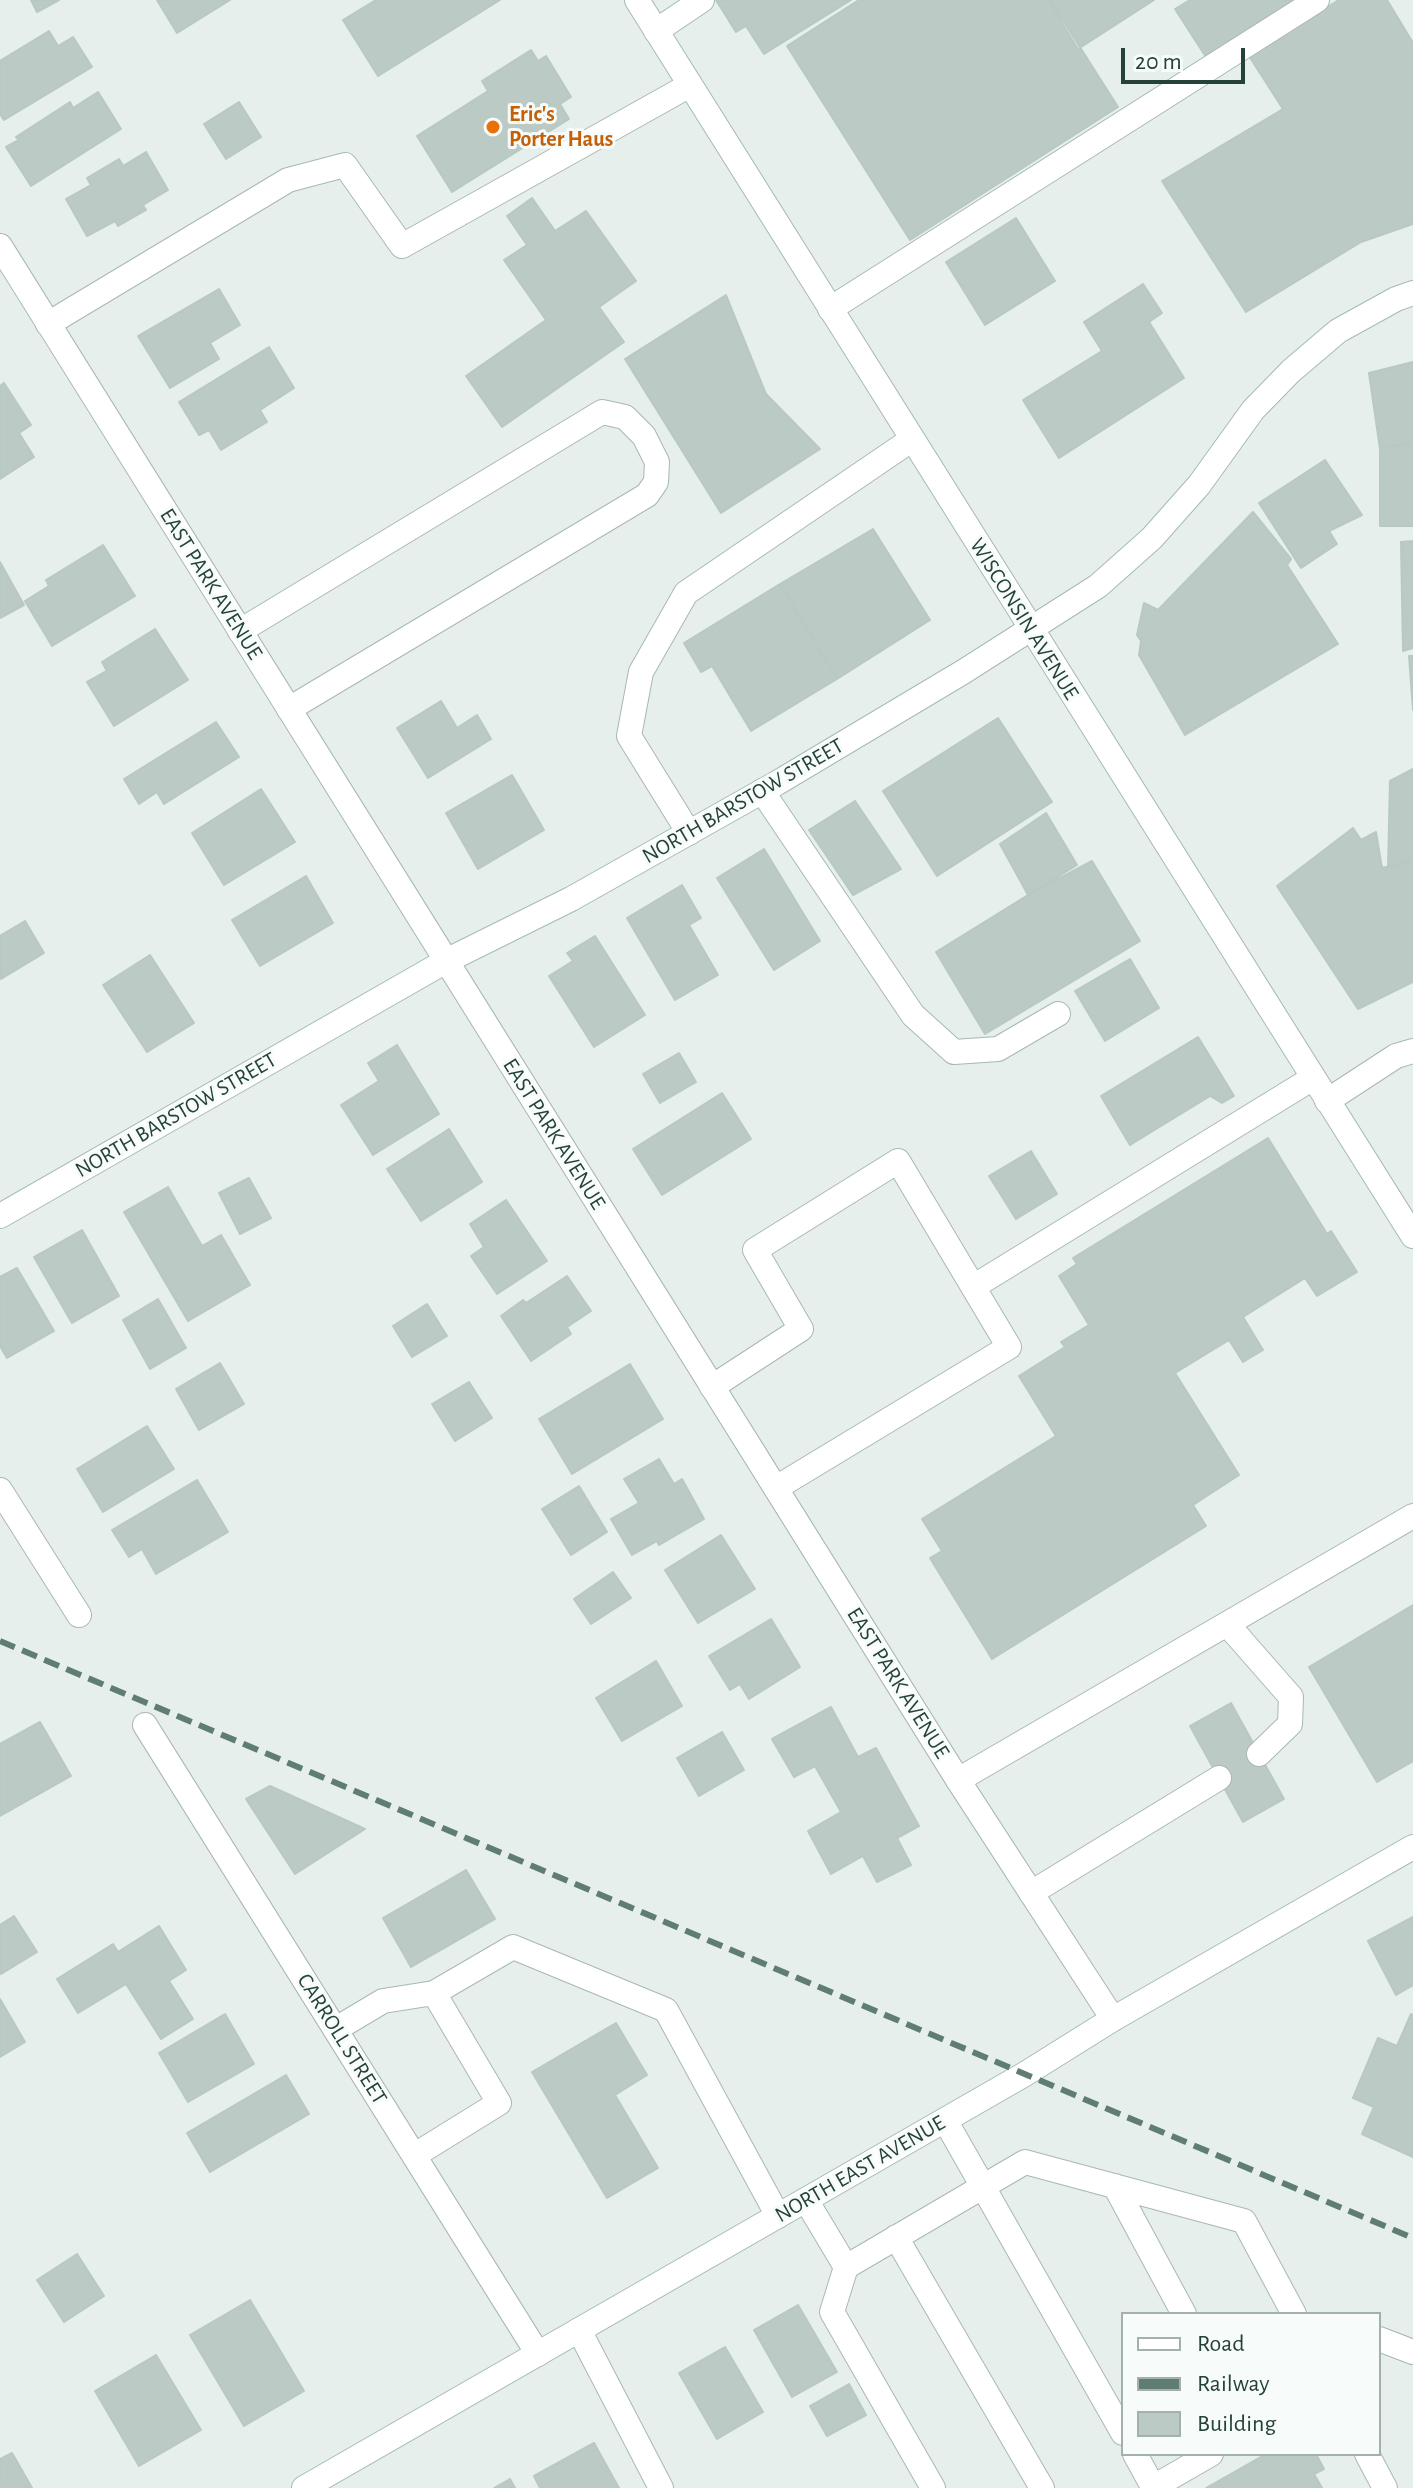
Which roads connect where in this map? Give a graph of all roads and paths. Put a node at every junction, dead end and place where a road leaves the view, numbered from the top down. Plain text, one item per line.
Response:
1 (637, 0) edge
2 (702, 0) edge
3 (1317, 0) edge
4 (656, 31) junction
5 (690, 85) junction
6 (0, 246) edge
7 (1413, 293) edge
8 (830, 309) junction
9 (48, 324) junction
10 (911, 440) junction
11 (1029, 628) junction
12 (240, 631) junction
13 (289, 709) junction
14 (762, 791) junction
15 (689, 833) junction
16 (446, 961) junction
17 (1058, 1014) dead end
18 (1413, 1051) edge
19 (1313, 1078) junction
20 (1327, 1101) junction
21 (0, 1216) edge
22 (1413, 1236) edge
23 (973, 1287) junction
24 (712, 1387) junction
25 (776, 1488) junction
26 (0, 1490) edge
27 (1413, 1516) edge
28 (79, 1615) dead end
29 (1227, 1624) junction
30 (145, 1725) dead end
31 (1259, 1754) dead end
32 (1219, 1778) dead end
33 (958, 1780) junction
34 (1413, 1847) edge
35 (1031, 1893) junction
36 (434, 1993) junction
37 (1113, 2019) junction
38 (336, 2029) junction
39 (945, 2120) junction
40 (415, 2155) junction
41 (984, 2186) junction
42 (1115, 2186) junction
43 (806, 2200) junction
44 (778, 2216) junction
45 (896, 2237) junction
46 (846, 2267) junction
47 (1290, 2308) edge
48 (1183, 2312) edge
49 (579, 2330) junction
50 (1381, 2340) edge
51 (1413, 2352) edge
52 (538, 2354) junction
53 (1121, 2429) edge
54 (1136, 2456) edge
55 (1208, 2456) edge
56 (1368, 2456) edge
57 (304, 2488) edge
58 (661, 2488) edge
59 (933, 2488) edge
60 (1042, 2488) edge
61 (1153, 2488) edge
62 (1385, 2488) edge

1 - 4 street, WISCONSIN AVENUE
2 - 4 street
3 - 8 street
4 - 5 street, WISCONSIN AVENUE
5 - 8 street, WISCONSIN AVENUE
5 - 9 street
6 - 9 street, EAST PARK AVENUE
7 - 11 street, NORTH BARSTOW STREET
8 - 10 street, WISCONSIN AVENUE
9 - 12 street, EAST PARK AVENUE
10 - 11 street, WISCONSIN AVENUE
10 - 15 street
11 - 14 street, NORTH BARSTOW STREET
11 - 19 street, WISCONSIN AVENUE
12 - 13 street, EAST PARK AVENUE
12 - 13 street
13 - 16 street, EAST PARK AVENUE
14 - 15 street, NORTH BARSTOW STREET
14 - 17 street
15 - 16 street, NORTH BARSTOW STREET
16 - 21 street, NORTH BARSTOW STREET
16 - 24 street, EAST PARK AVENUE
18 - 20 street
19 - 20 street, WISCONSIN AVENUE
19 - 23 street
20 - 22 street, WISCONSIN AVENUE
23 - 24 street
23 - 25 street
24 - 25 street, EAST PARK AVENUE
25 - 33 street, EAST PARK AVENUE
26 - 28 street
27 - 29 street
29 - 31 street
29 - 33 street
30 - 38 street, CARROLL STREET
32 - 35 street
33 - 35 street, EAST PARK AVENUE
34 - 37 street, NORTH EAST AVENUE
35 - 37 street, EAST PARK AVENUE
36 - 38 street
36 - 40 street
36 - 44 street
37 - 39 street, NORTH EAST AVENUE
38 - 40 street, CARROLL STREET
39 - 41 street
39 - 43 street, NORTH EAST AVENUE
40 - 52 street, CARROLL STREET
41 - 42 street
41 - 45 street
41 - 53 street
42 - 47 street
42 - 48 street
43 - 44 street, NORTH EAST AVENUE
43 - 46 street
44 - 49 street, NORTH EAST AVENUE
45 - 46 street
45 - 60 street
46 - 59 street
49 - 52 street, NORTH EAST AVENUE
49 - 58 street
50 - 51 street
52 - 57 street, NORTH EAST AVENUE
54 - 61 street
55 - 61 street
56 - 62 street

